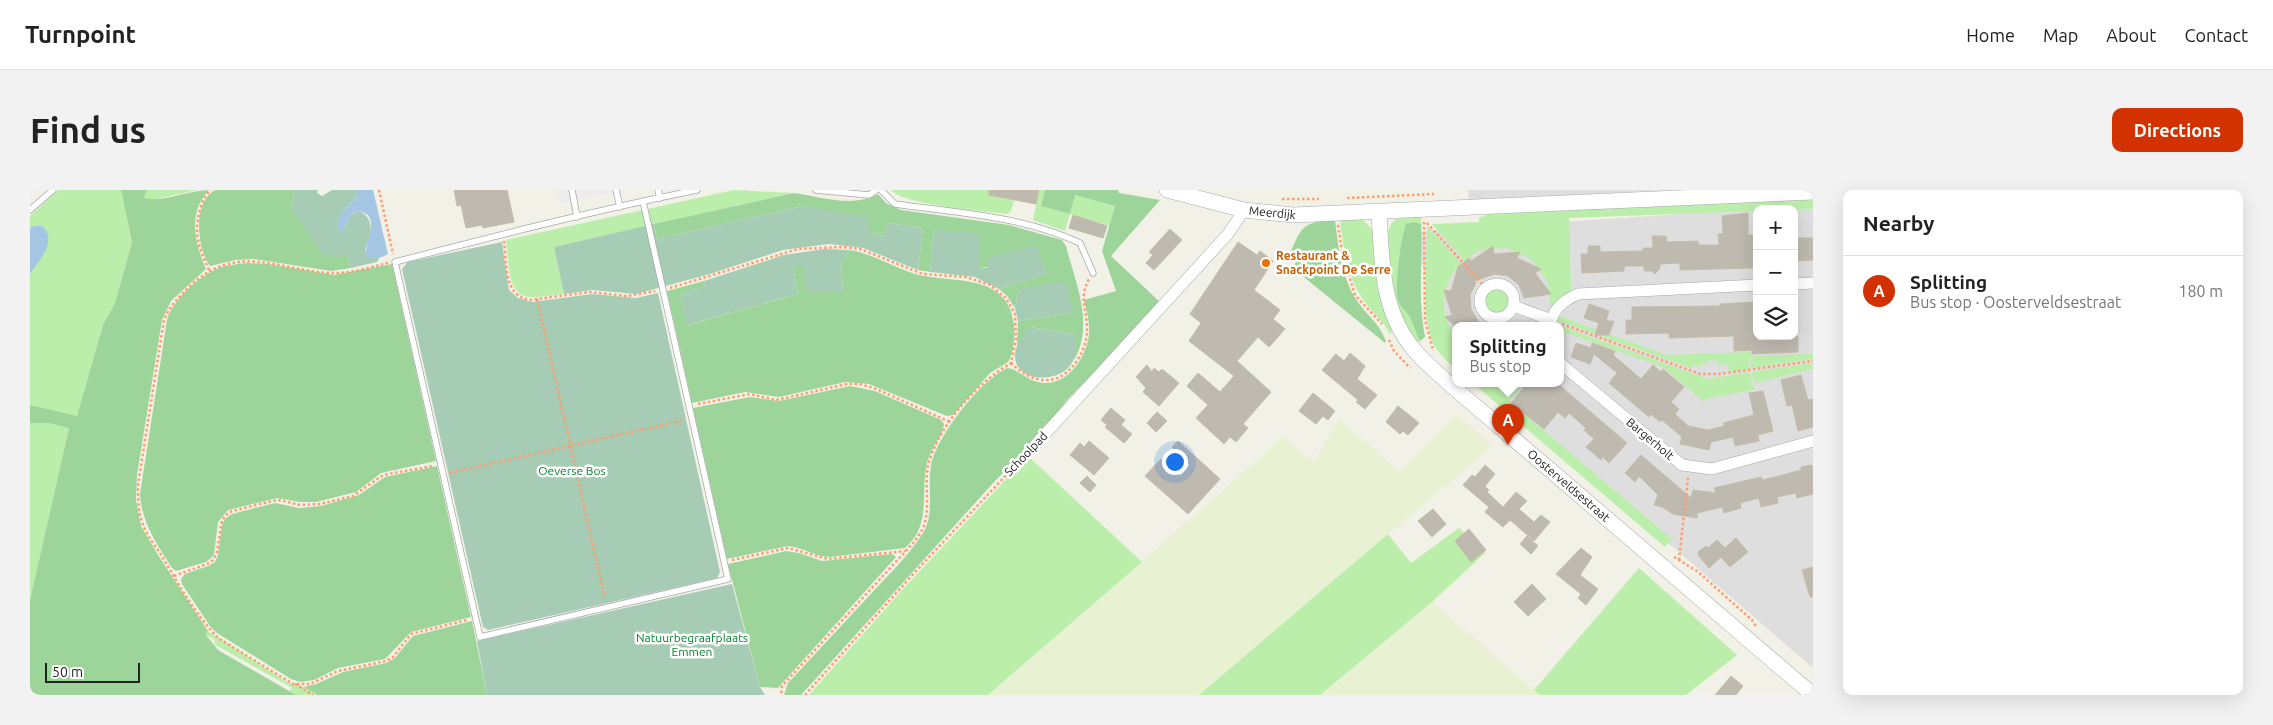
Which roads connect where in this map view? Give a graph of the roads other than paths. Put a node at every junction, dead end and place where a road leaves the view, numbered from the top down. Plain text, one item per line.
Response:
1 (53, 190) edge
2 (572, 190) edge
3 (616, 190) edge
4 (658, 190) edge
5 (697, 190) edge
6 (816, 190) edge
7 (876, 190) edge
8 (881, 190) edge
9 (1167, 190) edge
10 (1813, 192) edge
11 (660, 198) junction
12 (643, 201) junction
13 (620, 207) junction
14 (30, 210) edge
15 (1244, 210) junction
16 (1379, 213) junction
17 (577, 217) junction
18 (1093, 273) road end
19 (1813, 283) edge
20 (1798, 284) edge
21 (1753, 286) edge
22 (1514, 306) junction
23 (1548, 322) edge
24 (1551, 322) edge
25 (1564, 366) edge
26 (1452, 386) edge
27 (1453, 387) edge
28 (1813, 441) edge
29 (1036, 444) road end
30 (1813, 694) edge

1 - 14 lane
2 - 17 lane
3 - 13 lane
4 - 11 lane
5 - 11 lane
6 - 7 lane
8 - 18 lane
9 - 15 street, Meerdijk
10 - 16 street, Meerdijk
11 - 12 lane
12 - 13 lane
12 - 17 lane
13 - 17 lane
15 - 16 street, Meerdijk
15 - 29 street, Schoolpad
16 - 26 street, Oosterveldsestraat
19 - 20 street
21 - 24 street
22 - 22 street
22 - 23 street
25 - 28 street, Bargerholt
27 - 30 street, Oosterveldsestraat

